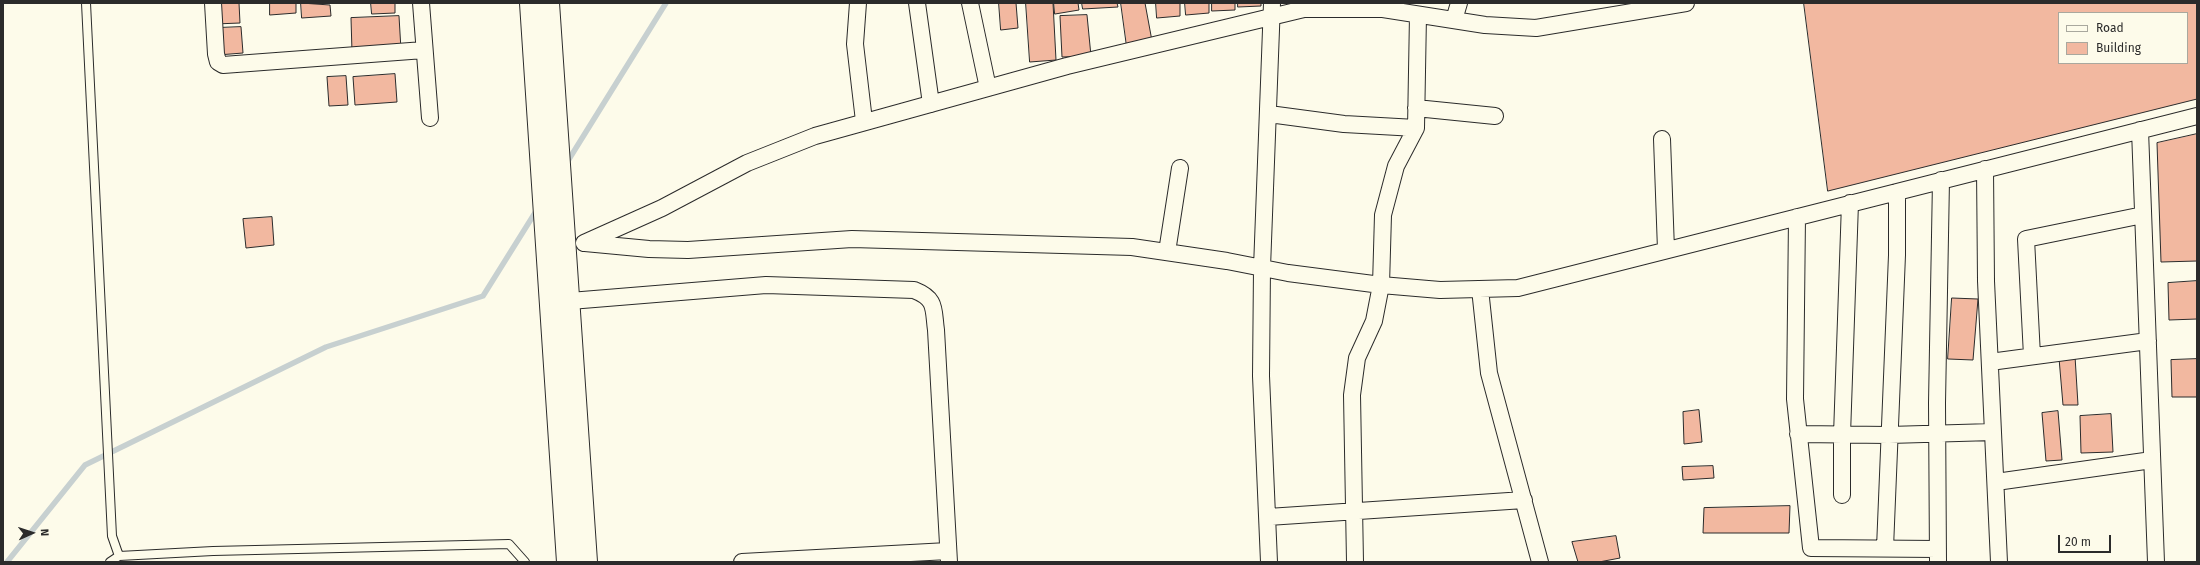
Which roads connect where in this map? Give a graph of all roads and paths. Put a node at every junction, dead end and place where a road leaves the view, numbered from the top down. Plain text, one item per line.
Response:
1 (86, 3) edge
2 (213, 3) edge
3 (421, 3) edge
4 (530, 3) edge
5 (550, 3) edge
6 (858, 3) edge
7 (917, 3) edge
8 (970, 3) edge
9 (1459, 3) edge
10 (1686, 3) edge
11 (1352, 6) edge
12 (1272, 10) edge
13 (1418, 15) junction
14 (1454, 20) junction
15 (424, 50) junction
16 (988, 88) junction
17 (931, 104) junction
18 (1416, 108) junction
19 (1269, 114) junction
20 (1495, 116) dead end
21 (2197, 116) edge
22 (430, 118) dead end
23 (864, 121) junction
24 (1416, 128) junction
25 (2140, 130) junction
26 (1662, 139) dead end
27 (560, 157) junction
28 (541, 162) junction
29 (1180, 168) dead end
30 (1985, 169) junction
31 (1941, 180) junction
32 (1897, 192) junction
33 (1850, 203) junction
34 (2143, 215) junction
35 (1797, 217) junction
36 (547, 242) junction
37 (573, 242) junction
38 (1666, 250) junction
39 (1167, 252) junction
40 (1262, 268) junction
41 (1381, 286) junction
42 (1480, 289) junction
43 (570, 301) junction
44 (2148, 341) junction
45 (2032, 356) junction
46 (1990, 362) junction
47 (1993, 432) junction
48 (1937, 433) junction
49 (1798, 434) junction
50 (1842, 435) junction
51 (1889, 436) junction
52 (2152, 460) junction
53 (1996, 482) junction
54 (1842, 495) dead end
55 (1524, 500) junction
56 (1354, 512) junction
57 (1268, 518) junction
58 (1884, 548) junction
59 (1938, 555) edge
60 (119, 556) junction
61 (948, 556) edge
62 (865, 559) edge
63 (785, 561) edge
64 (110, 562) edge
65 (525, 562) edge
66 (567, 562) edge
67 (587, 562) edge
68 (742, 562) edge
69 (1270, 562) edge
70 (1355, 562) edge
71 (1540, 562) edge
72 (2000, 562) edge
73 (2156, 562) edge

1 - 60 lane
2 - 15 street
3 - 15 street
4 - 28 street
5 - 27 street
6 - 23 street
7 - 17 street
8 - 16 street
9 - 14 street
10 - 14 street
11 - 12 street
11 - 13 street
12 - 16 street
12 - 19 street
13 - 14 street
13 - 18 street
15 - 22 street
16 - 17 street
17 - 23 street
18 - 20 street
18 - 24 street
19 - 24 street
19 - 40 street
21 - 25 street
23 - 37 street
24 - 41 street
25 - 30 street
25 - 34 street
26 - 38 street
27 - 28 street
27 - 37 street
28 - 36 street
29 - 39 street
30 - 31 street
30 - 46 street
31 - 32 street
31 - 48 street
32 - 33 street
32 - 51 street
33 - 35 street
33 - 50 street
34 - 44 street
34 - 45 street
35 - 38 street
35 - 49 street
36 - 37 street
36 - 66 street
37 - 39 street
37 - 43 street
38 - 42 street
39 - 40 street
40 - 41 street
40 - 57 street
41 - 42 street
41 - 56 street
42 - 55 street
43 - 61 street
43 - 67 street
44 - 45 street
44 - 52 street
45 - 46 street
46 - 47 street
47 - 48 street
47 - 53 street
48 - 51 street
48 - 59 street
49 - 50 street
49 - 58 street
50 - 51 street
50 - 54 street
51 - 58 street
52 - 53 street
52 - 73 street
53 - 72 street
55 - 56 street
55 - 71 street
56 - 57 street
56 - 70 street
57 - 69 street
58 - 59 street
60 - 64 lane
60 - 65 lane
61 - 62 street
62 - 63 street
63 - 68 street

